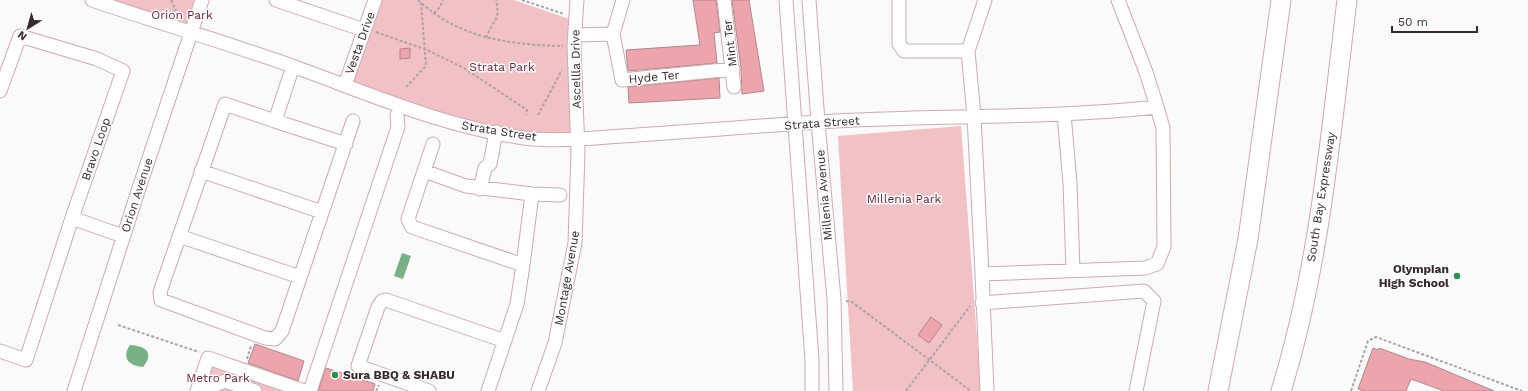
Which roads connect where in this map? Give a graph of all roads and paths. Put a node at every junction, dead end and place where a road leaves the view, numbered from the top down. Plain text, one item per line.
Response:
1 (92, 0) edge
2 (171, 0) edge
3 (202, 0) edge
4 (376, 0) edge
5 (443, 0) edge
6 (496, 0) edge
7 (522, 0) edge
8 (577, 0) edge
9 (623, 0) edge
10 (724, 0) edge
11 (786, 0) edge
12 (809, 0) edge
13 (899, 0) edge
14 (985, 0) edge
15 (1118, 0) edge
16 (1281, 0) edge
17 (1347, 0) edge
18 (281, 1) edge
19 (420, 1) edge
20 (176, 11) dead end
21 (434, 13) junction
22 (575, 18) junction
23 (370, 31) junction
24 (192, 34) junction
25 (613, 34) junction
26 (486, 38) junction
27 (574, 40) junction
28 (425, 49) junction
29 (968, 51) junction
30 (293, 66) junction
31 (733, 69) junction
32 (562, 70) dead end
33 (345, 86) junction
34 (734, 87) dead end
35 (406, 88) dead end
36 (0, 91) edge
37 (1157, 107) junction
38 (1064, 114) junction
39 (397, 115) dead end
40 (526, 115) dead end
41 (538, 115) dead end
42 (974, 116) junction
43 (275, 120) junction
44 (353, 121) dead end
45 (818, 122) junction
46 (794, 124) junction
47 (491, 132) junction
48 (577, 137) junction
49 (346, 144) junction
50 (433, 144) dead end
51 (202, 171) junction
52 (424, 171) junction
53 (480, 189) junction
54 (532, 194) junction
55 (560, 195) dead end
56 (322, 212) junction
57 (72, 218) junction
58 (123, 236) junction
59 (179, 236) junction
60 (523, 265) junction
61 (1073, 270) junction
62 (982, 274) junction
63 (300, 277) junction
64 (834, 299) junction
65 (982, 303) junction
66 (505, 341) junction
67 (0, 351) edge
68 (930, 361) junction
69 (379, 384) dead end
70 (74, 391) edge
71 (197, 391) edge
72 (207, 391) edge
73 (255, 391) edge
74 (304, 391) edge
75 (310, 391) edge
76 (376, 391) edge
77 (429, 391) edge
78 (488, 391) edge
79 (538, 391) edge
80 (812, 391) edge
81 (836, 391) edge
82 (906, 391) edge
83 (971, 391) edge
84 (987, 391) edge
85 (1136, 391) edge
86 (1218, 391) edge
87 (1281, 391) edge
88 (1350, 391) edge
89 (1522, 391) edge

1 - 24 street, Strata Street
2 - 20 path
3 - 24 street, Orion Avenue
4 - 23 street, Vesta Drive
5 - 21 path
6 - 26 path
7 - 22 path
8 - 22 street, Ascellla Drive
9 - 25 street
10 - 31 street, Mint Ter
11 - 46 street, Millenia Avenue
12 - 45 street, Millenia Avenue
13 - 29 street
14 - 29 street
15 - 37 street
16 - 86 highway
17 - 87 highway, South Bay Expressway
18 - 23 street
19 - 21 path
19 - 28 path
21 - 26 path
22 - 27 street, Ascellla Drive
23 - 28 path
23 - 33 street, Vesta Drive
24 - 30 street, Strata Street
24 - 58 street, Orion Avenue
25 - 27 street
25 - 31 street, Hyde Ter
26 - 27 path
27 - 48 street, Ascellla Drive
28 - 35 path
28 - 40 path
29 - 42 street
30 - 33 street, Strata Street
30 - 43 street
31 - 34 street, Mint Ter
32 - 41 path
33 - 47 street, Strata Street
36 - 57 street, Bravo Loop
37 - 38 street, Strata Street
37 - 61 street
38 - 42 street, Strata Street
38 - 61 street
39 - 75 street
42 - 45 street, Strata Street
42 - 62 street
43 - 49 street
43 - 51 street
44 - 49 street
45 - 46 street, Strata Street
45 - 64 street, Millenia Avenue
46 - 48 street, Strata Street
46 - 80 street, Millenia Avenue
47 - 48 street, Strata Street
47 - 53 street
48 - 79 street, Montage Avenue
49 - 56 street
50 - 52 street
51 - 56 street
51 - 59 street
52 - 53 street
52 - 60 street
53 - 54 street
54 - 55 street
54 - 60 street
56 - 63 street
57 - 58 street
57 - 67 street, Bravo Loop
58 - 70 street, Orion Avenue
59 - 63 street
59 - 63 street
60 - 66 street
61 - 62 street
62 - 65 street
64 - 68 path
64 - 81 street, Millenia Avenue
65 - 68 path
65 - 84 street
65 - 85 street
66 - 77 street
66 - 78 street
68 - 82 path
68 - 83 path
69 - 76 path
71 - 74 street
72 - 73 street
88 - 89 path

